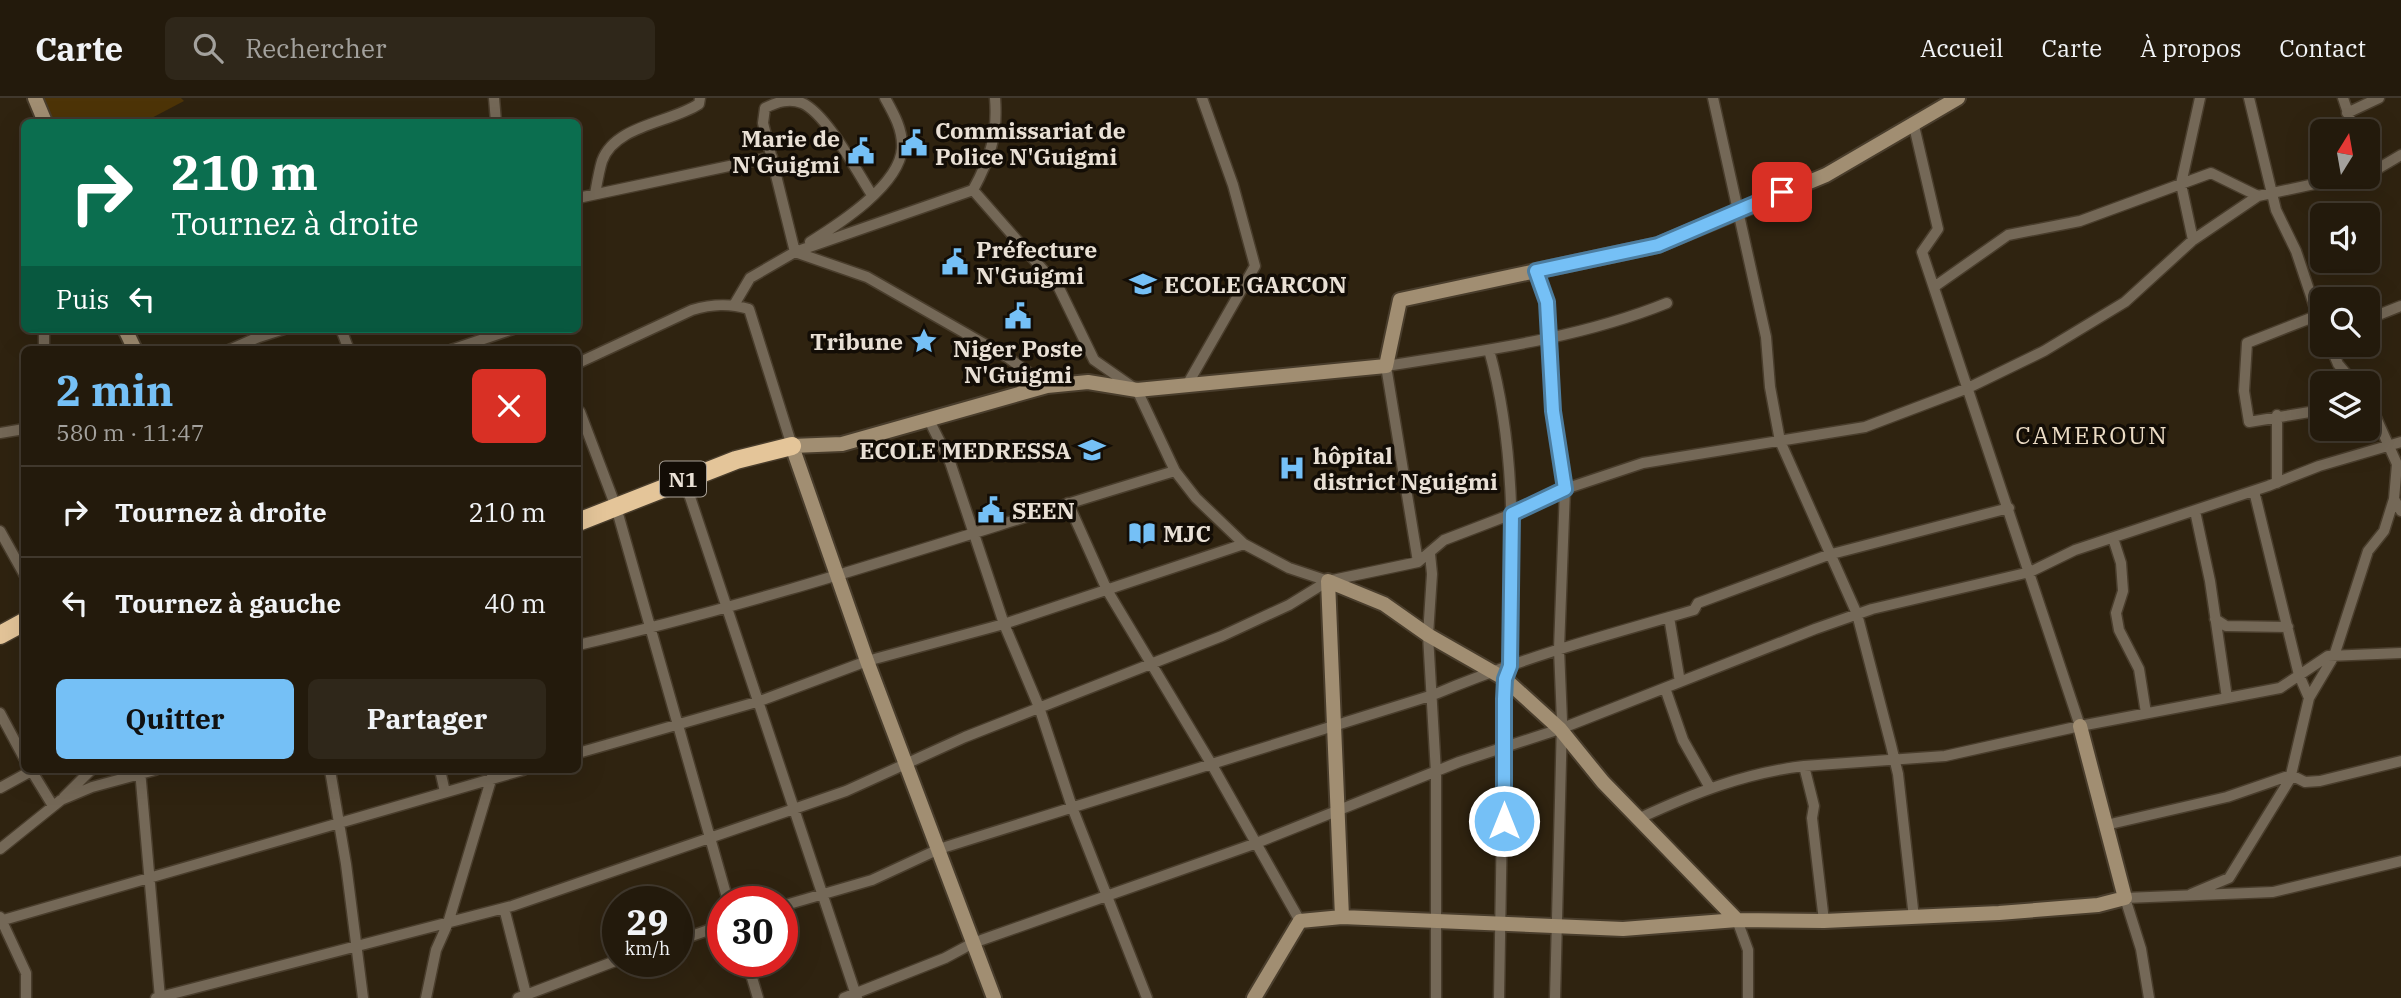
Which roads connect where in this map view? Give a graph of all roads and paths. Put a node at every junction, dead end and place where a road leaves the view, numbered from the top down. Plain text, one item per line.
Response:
1 (35, 98) edge
2 (494, 98) edge
3 (700, 98) edge
4 (885, 98) edge
5 (995, 98) edge
6 (1202, 98) edge
7 (1713, 98) edge
8 (1958, 98) edge
9 (2200, 98) edge
10 (2249, 98) edge
11 (2343, 98) edge
12 (2379, 98) edge
13 (2347, 113) junction
14 (44, 119) edge
15 (496, 119) edge
16 (2349, 119) edge
17 (1914, 126) junction
18 (2401, 155) edge
19 (772, 157) junction
20 (2380, 164) edge
21 (2181, 184) junction
22 (2310, 185) edge
23 (973, 190) junction
24 (2272, 193) junction
25 (595, 194) junction
26 (872, 195) junction
27 (581, 197) edge
28 (2258, 197) junction
29 (1737, 210) junction
30 (2193, 240) junction
31 (795, 252) junction
32 (1536, 271) junction
33 (1934, 287) junction
34 (2310, 296) edge
35 (1667, 303) dead end
36 (734, 304) junction
37 (2401, 306) edge
38 (2380, 314) edge
39 (2310, 318) edge
40 (257, 333) edge
41 (501, 333) edge
42 (1549, 336) junction
43 (236, 346) edge
44 (463, 346) edge
45 (1489, 350) junction
46 (581, 362) edge
47 (1386, 366) junction
48 (1187, 385) junction
49 (1047, 386) junction
50 (1968, 388) junction
51 (1137, 390) junction
52 (2310, 411) edge
53 (581, 415) edge
54 (2277, 415) junction
55 (929, 420) junction
56 (2380, 425) edge
57 (21, 430) edge
58 (0, 433) edge
59 (1780, 442) junction
60 (2401, 442) edge
61 (792, 446) junction
62 (2390, 446) junction
63 (1175, 471) junction
64 (684, 479) junction
65 (2277, 483) junction
66 (1565, 489) junction
67 (2254, 491) junction
68 (2394, 499) junction
69 (1068, 503) junction
70 (616, 507) junction
71 (2009, 508) junction
72 (2195, 511) junction
73 (2401, 511) edge
74 (1512, 514) junction
75 (581, 521) edge
76 (0, 531) edge
77 (972, 535) junction
78 (2113, 538) junction
79 (1244, 544) junction
80 (1430, 554) junction
81 (1828, 555) junction
82 (1418, 562) junction
83 (21, 569) edge
84 (2030, 572) junction
85 (835, 573) junction
86 (1328, 581) junction
87 (1107, 590) junction
88 (728, 606) junction
89 (1857, 614) junction
90 (1669, 617) junction
91 (2215, 619) junction
92 (21, 624) edge
93 (1004, 624) junction
94 (2288, 627) junction
95 (652, 628) junction
96 (0, 635) edge
97 (1428, 635) junction
98 (581, 644) edge
99 (1559, 649) junction
100 (2401, 653) edge
101 (2334, 656) junction
102 (867, 661) junction
103 (1149, 664) junction
104 (1488, 671) junction
105 (1507, 672) junction
106 (2299, 675) junction
107 (1680, 682) junction
108 (1665, 688) junction
109 (1433, 695) junction
110 (2227, 698) junction
111 (2309, 698) junction
112 (760, 701) junction
113 (1039, 707) junction
114 (0, 713) edge
115 (2146, 713) junction
116 (677, 723) junction
117 (1334, 726) junction
118 (2080, 726) junction
119 (1560, 729) junction
120 (1504, 747) junction
121 (21, 752) edge
122 (581, 752) edge
123 (1894, 761) junction
124 (2401, 761) edge
125 (1212, 765) junction
126 (905, 766) junction
127 (1804, 766) junction
128 (26, 773) edge
129 (34, 773) edge
130 (88, 773) edge
131 (138, 773) edge
132 (141, 773) edge
133 (330, 773) edge
134 (441, 773) edge
135 (1436, 773) junction
136 (493, 775) edge
137 (2291, 775) junction
138 (1, 786) edge
139 (1709, 786) junction
140 (445, 792) junction
141 (57, 803) junction
142 (1072, 807) junction
143 (795, 808) junction
144 (1338, 811) junction
145 (1640, 818) junction
146 (339, 824) junction
147 (2106, 825) junction
148 (708, 839) junction
149 (1254, 844) junction
150 (0, 849) edge
151 (939, 849) junction
152 (2401, 861) edge
153 (150, 880) junction
154 (723, 886) edge
155 (822, 894) junction
156 (2191, 894) junction
157 (1107, 898) junction
158 (2125, 898) junction
159 (798, 901) edge
160 (504, 908) junction
161 (1342, 917) junction
162 (1914, 918) junction
163 (1, 919) edge
164 (1737, 920) junction
165 (1300, 921) junction
166 (1824, 921) junction
167 (1437, 922) junction
168 (447, 923) junction
169 (1499, 925) junction
170 (1556, 928) junction
171 (973, 943) junction
172 (356, 946) junction
173 (602, 966) edge
174 (752, 977) edge
175 (856, 996) edge
176 (523, 997) edge
177 (26, 998) edge
178 (158, 998) edge
179 (362, 998) edge
180 (426, 998) edge
181 (758, 998) edge
182 (844, 998) edge
183 (994, 998) edge
184 (1147, 998) edge
185 (1254, 998) edge
186 (1436, 998) edge
187 (1499, 998) edge
188 (1555, 998) edge
189 (1748, 998) edge
190 (2149, 998) edge

1 - 14 street
2 - 15 street
3 - 25 street
4 - 26 street
5 - 23 street
6 - 48 street
7 - 29 street
8 - 17 street
9 - 21 street
10 - 24 street
11 - 13 street
12 - 13 street
13 - 16 street
17 - 29 street
17 - 33 street
18 - 20 street
19 - 25 street
19 - 26 street
19 - 31 street
21 - 28 street
21 - 30 street
21 - 33 street
22 - 24 street
23 - 31 street
23 - 51 street
24 - 28 street
24 - 34 street
25 - 27 street
26 - 31 street
28 - 30 street
29 - 32 street
29 - 59 street
30 - 50 street
31 - 36 street
31 - 49 street
32 - 42 street
32 - 47 street
33 - 50 street
35 - 42 street
36 - 46 street
36 - 61 street
37 - 38 street
39 - 54 street
40 - 43 street
41 - 44 street
42 - 45 street
42 - 66 street
45 - 47 street
45 - 74 street
47 - 48 street, N1
47 - 82 street
48 - 51 street, N1
49 - 51 street, N1
49 - 55 street, N1
50 - 59 street
50 - 71 street
51 - 63 street
52 - 54 street
53 - 70 street
54 - 65 street
55 - 61 street, N1
55 - 77 street
56 - 62 street
57 - 58 street
59 - 66 street
59 - 81 street
60 - 62 street
61 - 64 highway, N1
61 - 85 street
62 - 65 street
62 - 68 street
63 - 69 street
63 - 79 street
64 - 70 highway, N1
64 - 88 street
65 - 67 street
66 - 74 street
66 - 99 street
67 - 72 street
67 - 94 street
68 - 73 street
68 - 101 street
69 - 77 street
69 - 87 street
70 - 75 highway, N1
70 - 95 street
71 - 81 street
71 - 84 street
72 - 78 street
72 - 91 street
74 - 80 street
74 - 105 street
76 - 83 street
77 - 85 street
77 - 93 street
78 - 84 street
78 - 115 street
79 - 86 street
79 - 87 street
80 - 82 street
80 - 97 street
81 - 89 street
81 - 90 street
82 - 86 street
84 - 89 street
84 - 118 street
85 - 88 street
85 - 102 street
86 - 97 street
86 - 103 street
86 - 117 street
87 - 93 street
87 - 103 street
88 - 95 street
88 - 112 street
89 - 107 street
89 - 123 street
90 - 99 street
90 - 107 street
91 - 94 street
91 - 110 street
92 - 96 highway
93 - 102 street
93 - 113 street
94 - 106 street
95 - 98 street
95 - 116 street
97 - 104 street
97 - 109 street
99 - 105 street
99 - 119 street
100 - 101 street
101 - 106 street
101 - 111 street
102 - 112 street
102 - 126 street
103 - 113 street
103 - 125 street
104 - 105 street
104 - 109 street
105 - 119 street
105 - 120 street
106 - 110 street
106 - 111 street
107 - 108 street
108 - 119 street
108 - 139 street
109 - 117 street
109 - 135 street
110 - 115 street
111 - 137 street
112 - 116 street
112 - 143 street
113 - 126 street
113 - 142 street
114 - 121 street
115 - 118 street
116 - 122 street
116 - 148 street
117 - 125 street
117 - 144 street
118 - 123 street
118 - 147 street
119 - 120 street
119 - 145 street
119 - 170 street
120 - 135 street
120 - 169 street
123 - 127 street
123 - 162 street
124 - 137 street
125 - 142 street
125 - 149 street
126 - 143 street
126 - 151 street
127 - 139 street
127 - 166 street
128 - 138 street
129 - 141 street
130 - 141 street
131 - 141 street
132 - 153 street
133 - 146 street
134 - 140 street
135 - 144 street
135 - 167 street
136 - 140 street
136 - 168 street
137 - 147 street
137 - 156 street
139 - 145 street
140 - 146 street
141 - 150 street
142 - 151 street
142 - 157 street
143 - 148 street
143 - 155 street
144 - 149 street
144 - 161 street
145 - 164 street
146 - 153 street
146 - 172 street
147 - 158 street
148 - 154 street
148 - 160 street
149 - 157 street
149 - 165 street
151 - 155 street
151 - 171 street
152 - 156 street
153 - 163 street
153 - 178 street
155 - 159 street
155 - 175 street
156 - 158 street
157 - 171 street
157 - 184 street
158 - 162 street
158 - 190 street
160 - 168 street
160 - 176 street
161 - 165 street
161 - 167 street
162 - 166 street
163 - 177 street
164 - 166 street
164 - 170 street
164 - 189 street
165 - 185 street
167 - 169 street
167 - 186 street
168 - 172 street
168 - 180 street
169 - 170 street
169 - 187 street
170 - 188 street
171 - 175 street
171 - 183 street
172 - 178 street
172 - 179 street
173 - 176 street
174 - 181 street
175 - 182 street

